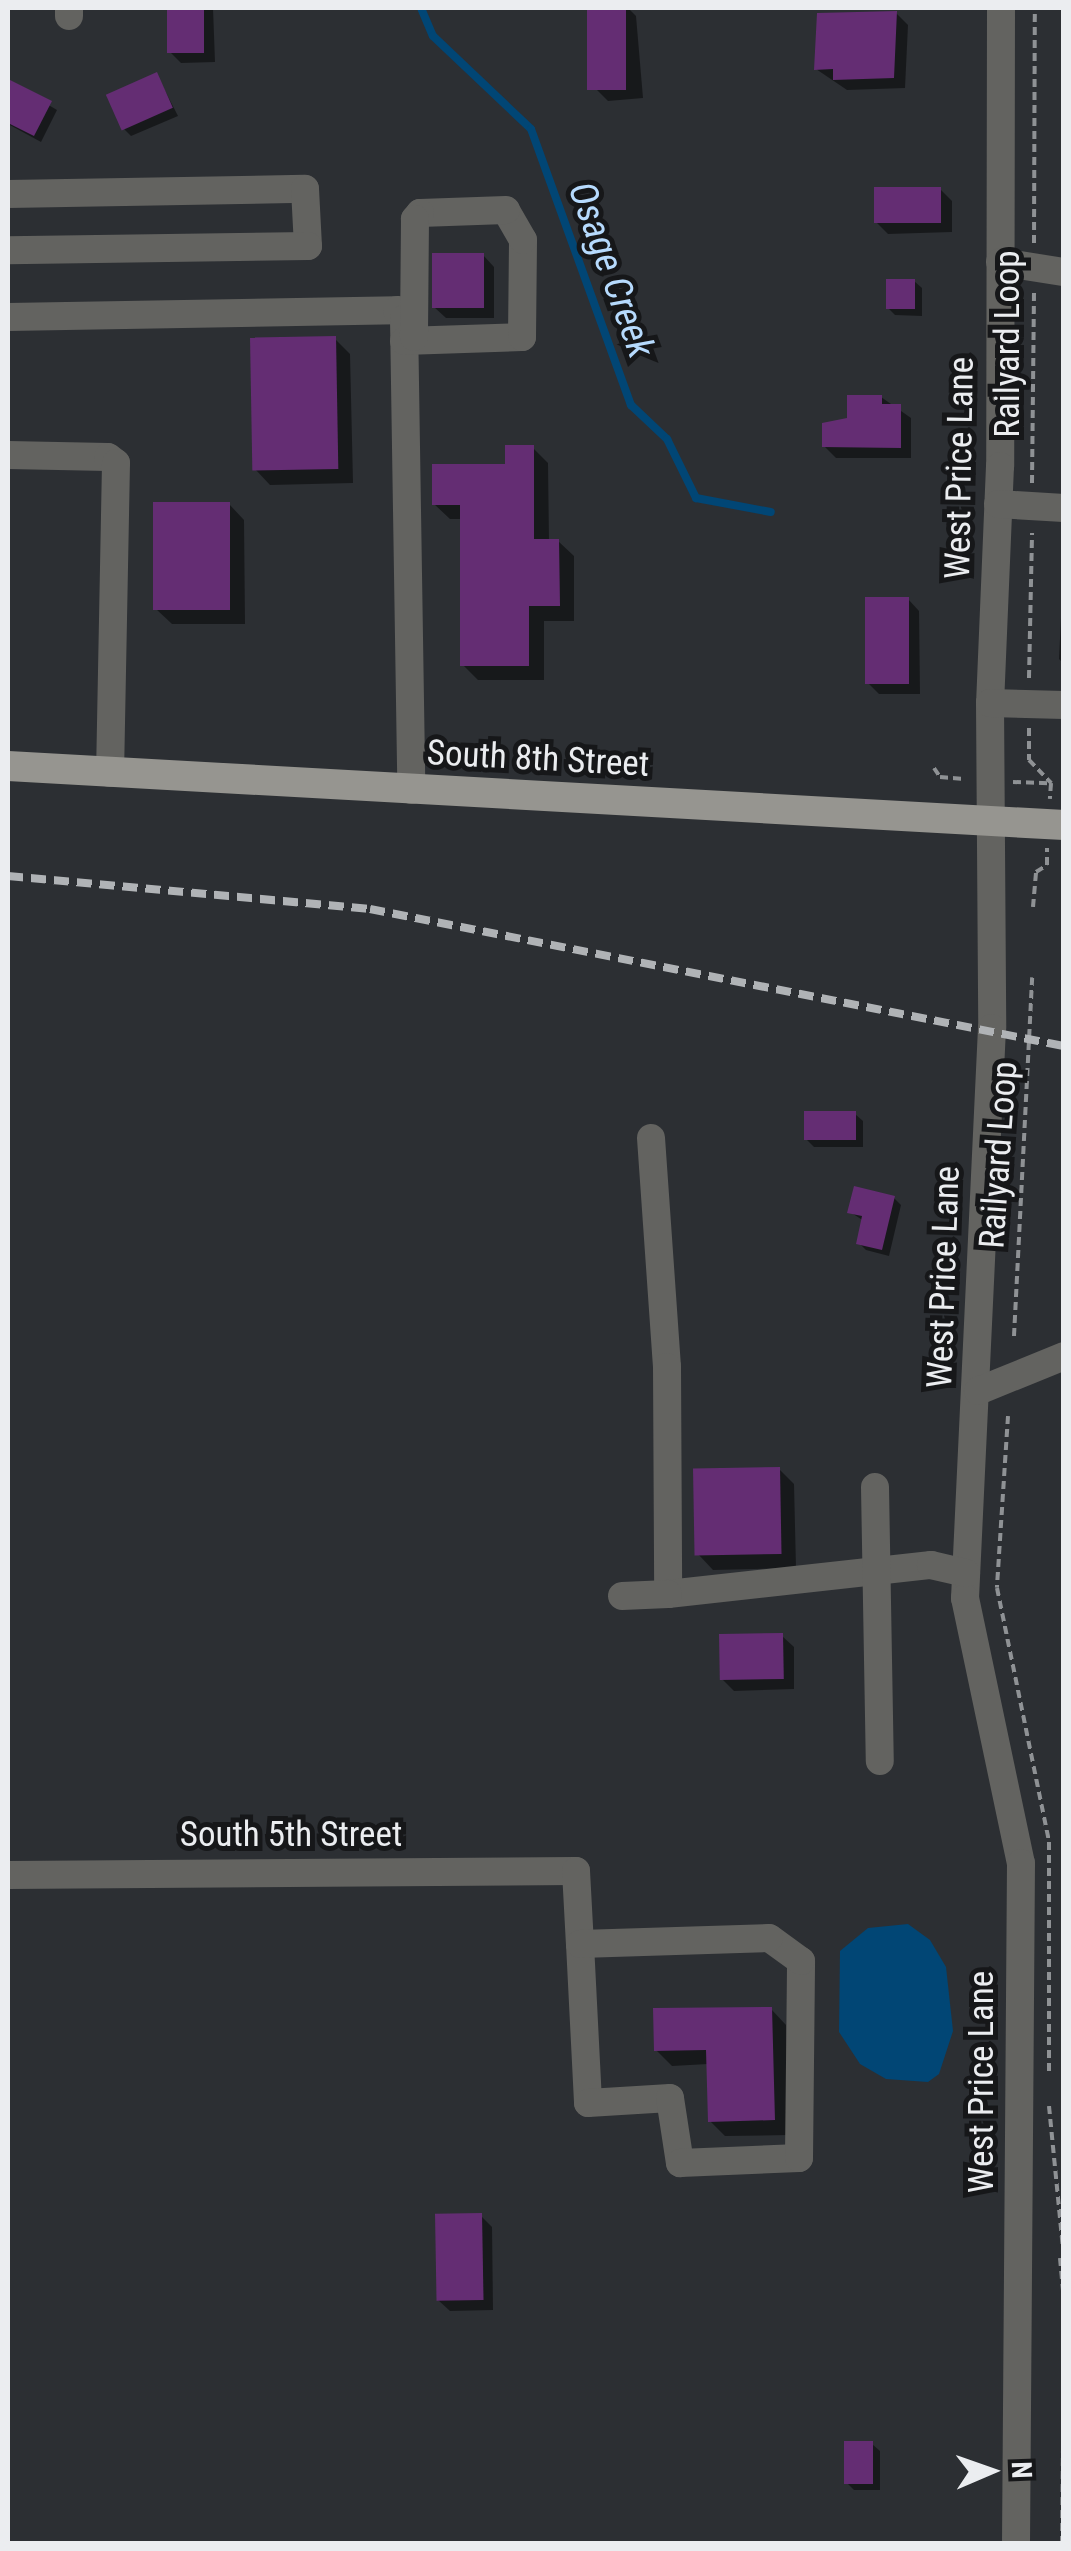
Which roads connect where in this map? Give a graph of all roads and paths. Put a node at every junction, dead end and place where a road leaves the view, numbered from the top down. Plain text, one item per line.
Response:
1 (1002, 8) edge
2 (1035, 8) edge
3 (8, 194) edge
4 (8, 250) edge
5 (1000, 262) junction
6 (1034, 266) junction
7 (1064, 272) edge
8 (8, 318) edge
9 (409, 341) junction
10 (8, 455) edge
11 (998, 504) junction
12 (1032, 506) junction
13 (1064, 508) edge
14 (1029, 681) dead end
15 (990, 702) junction
16 (1064, 705) edge
17 (1029, 724) dead end
18 (8, 766) edge
19 (934, 768) dead end
20 (110, 772) junction
21 (940, 777) dead end
22 (1037, 782) dead end
23 (411, 790) junction
24 (992, 822) junction
25 (1064, 825) edge
26 (1046, 854) dead end
27 (1033, 908) dead end
28 (1032, 977) dead end
29 (651, 1138) dead end
30 (1014, 1336) dead end
31 (1064, 1356) edge
32 (978, 1391) junction
33 (1008, 1416) dead end
34 (875, 1487) dead end
35 (876, 1573) junction
36 (966, 1573) junction
37 (668, 1594) junction
38 (622, 1596) dead end
39 (880, 1761) dead end
40 (8, 1874) edge
41 (580, 1944) junction
42 (1049, 2074) dead end
43 (1049, 2106) dead end
44 (1062, 2258) edge
45 (1064, 2302) edge
46 (1064, 2356) edge
47 (1016, 2544) edge
48 (1062, 2544) edge

1 - 5 street, West Price Lane
2 - 6 path, Railyard Loop
3 - 4 street
5 - 6 street
5 - 11 street, West Price Lane
6 - 7 street
6 - 12 path, Railyard Loop
8 - 9 street
9 - 9 street
9 - 23 street
10 - 20 street
11 - 12 street
11 - 15 street, West Price Lane
12 - 13 street
12 - 14 path, Railyard Loop
15 - 16 street
15 - 24 street, West Price Lane
17 - 22 path
18 - 20 main road, South 8th Street
19 - 21 path
20 - 23 main road, South 8th Street
23 - 24 main road, South 8th Street
24 - 25 main road, South 8th Street
24 - 32 street, West Price Lane
26 - 27 path
28 - 30 path, Railyard Loop
29 - 37 street
31 - 32 street
32 - 36 street, West Price Lane
33 - 42 path
34 - 35 street
35 - 36 street
35 - 37 street
35 - 39 street
36 - 47 street, West Price Lane
37 - 38 street
40 - 41 street, South 5th Street
41 - 41 street
43 - 44 path
44 - 45 path
46 - 48 path

